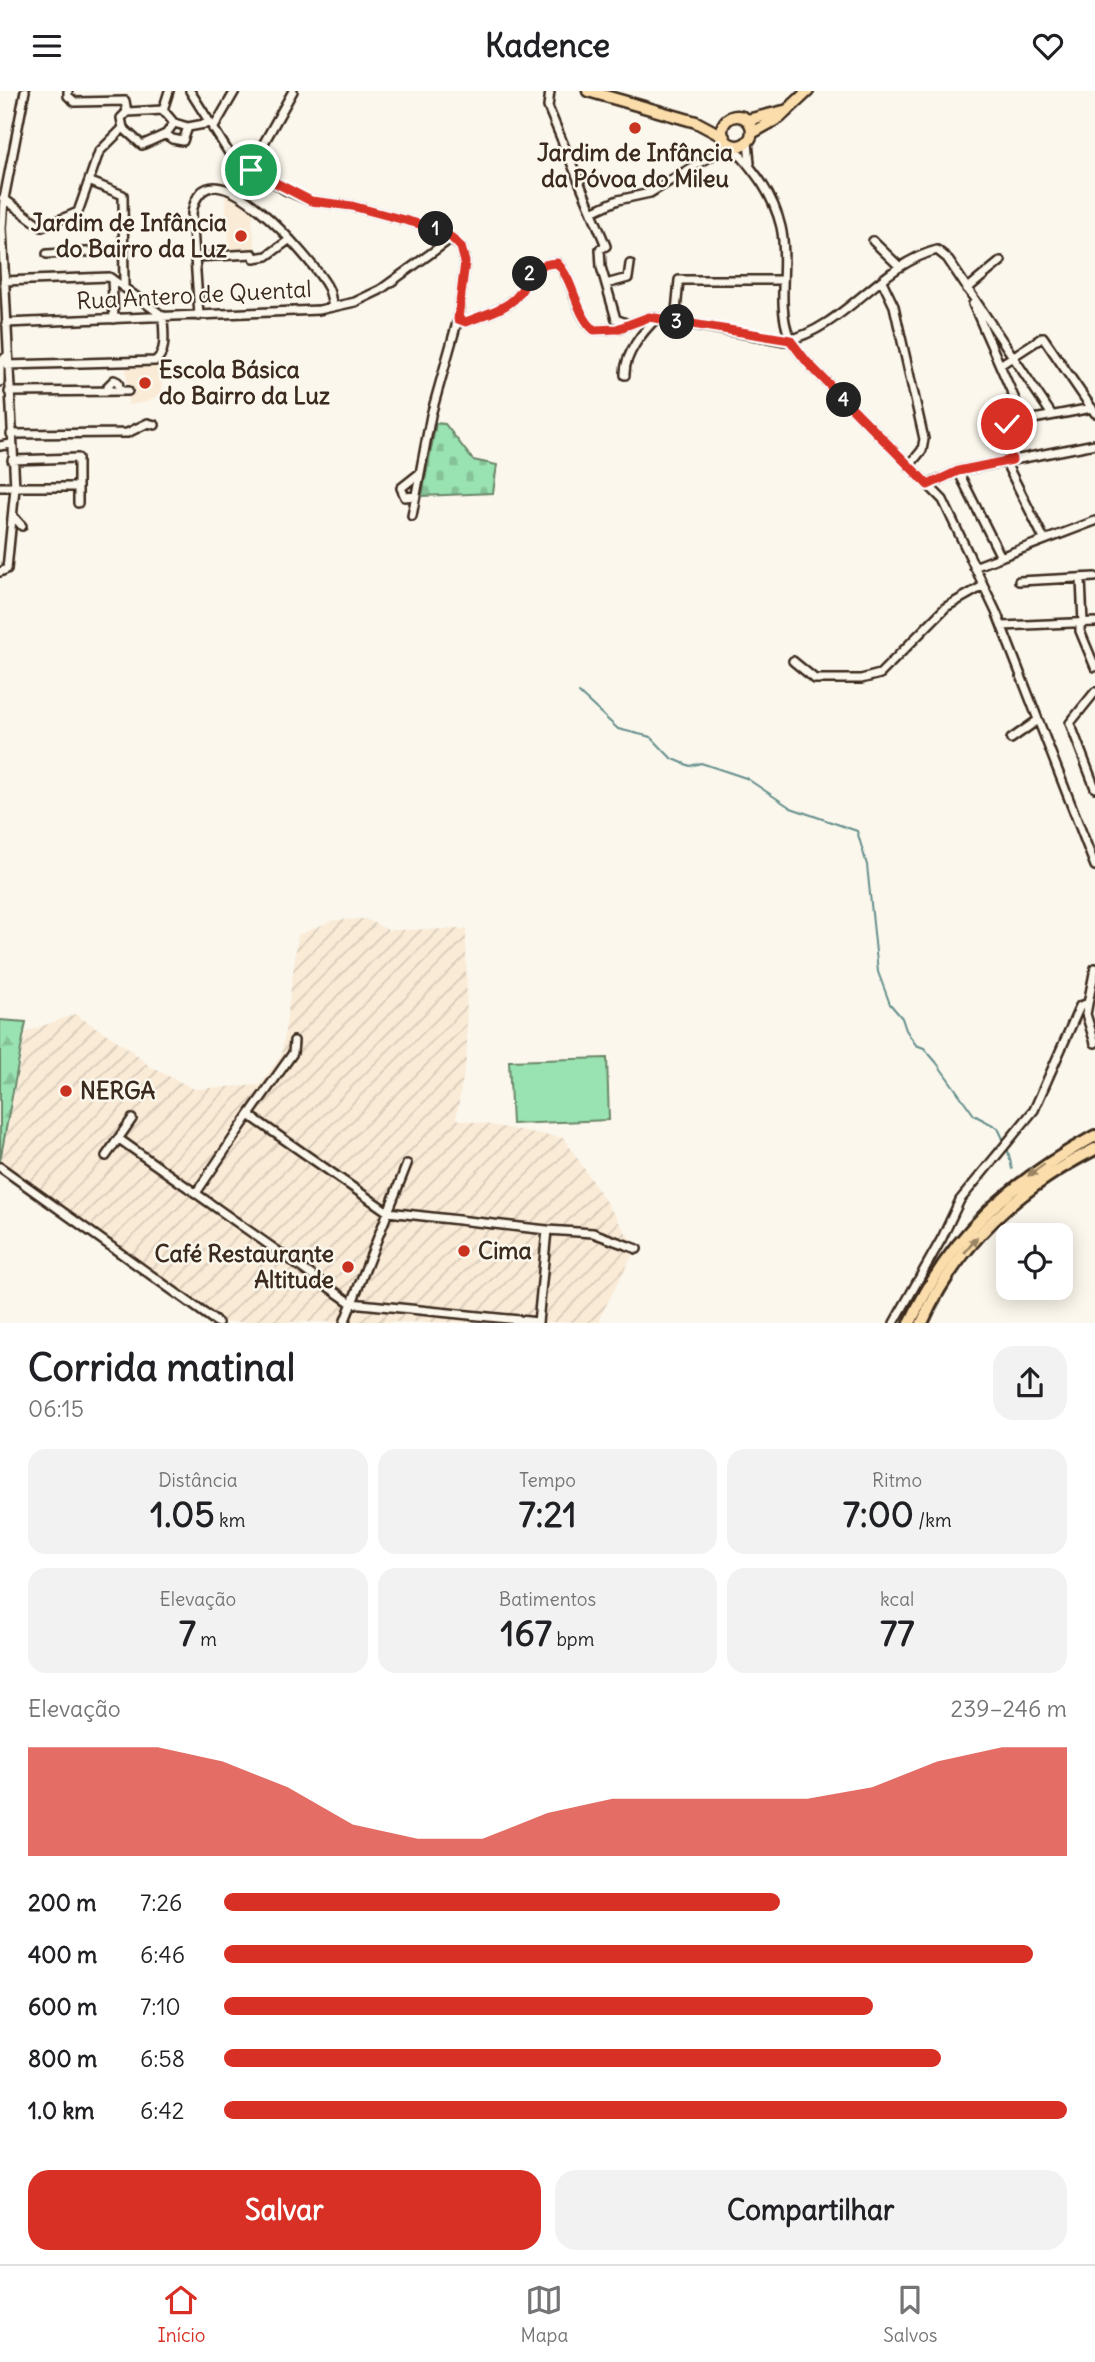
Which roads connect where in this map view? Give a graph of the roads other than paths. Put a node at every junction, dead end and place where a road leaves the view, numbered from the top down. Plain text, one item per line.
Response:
1 (25, 91) edge
2 (68, 91) edge
3 (169, 91) edge
4 (190, 91) edge
5 (235, 91) edge
6 (293, 91) edge
7 (550, 91) edge
8 (588, 91) edge
9 (808, 91) edge
10 (163, 110) junction
11 (788, 111) junction
12 (127, 112) junction
13 (727, 120) junction
14 (747, 120) junction
15 (696, 122) junction
16 (174, 123) junction
17 (212, 126) junction
18 (188, 127) junction
19 (123, 128) junction
20 (166, 134) junction
21 (750, 138) junction
22 (728, 141) junction
23 (750, 164) junction
24 (251, 170) junction
25 (91, 182) junction
26 (237, 191) junction
27 (2, 198) edge
28 (594, 211) junction
29 (452, 238) junction
30 (289, 240) junction
31 (873, 241) dead end
32 (124, 250) junction
33 (47, 254) dead end
34 (195, 257) junction
35 (1001, 261) dead end
36 (629, 264) dead end
37 (900, 267) junction
38 (112, 279) junction
39 (783, 280) junction
40 (4, 281) junction
41 (882, 281) junction
42 (606, 284) junction
43 (124, 287) junction
44 (969, 293) junction
45 (333, 307) junction
46 (163, 316) junction
47 (199, 316) junction
48 (114, 319) junction
49 (458, 319) junction
50 (657, 319) junction
51 (675, 322) junction
52 (6, 323) junction
53 (628, 324) junction
54 (789, 336) junction
55 (1013, 358) junction
56 (7, 361) junction
57 (1000, 366) junction
58 (625, 375) dead end
59 (0, 382) edge
60 (124, 391) dead end
61 (9, 392) junction
62 (1093, 411) edge
63 (1052, 415) junction
64 (1024, 420) junction
65 (155, 425) dead end
66 (11, 434) junction
67 (1095, 444) edge
68 (11, 445) junction
69 (0, 446) edge
70 (12, 460) junction
71 (1009, 460) junction
72 (909, 466) junction
73 (958, 471) junction
74 (420, 473) junction
75 (928, 485) junction
76 (0, 487) edge
77 (78, 487) junction
78 (15, 488) junction
79 (416, 496) junction
80 (78, 503) dead end
81 (13, 516) junction
82 (412, 516) dead end
83 (1095, 521) edge
84 (22, 526) dead end
85 (0, 539) edge
86 (1044, 539) junction
87 (11, 540) junction
88 (1001, 557) junction
89 (974, 568) junction
90 (0, 572) edge
91 (1095, 577) edge
92 (1081, 579) junction
93 (1019, 581) dead end
94 (983, 586) junction
95 (1095, 622) edge
96 (1082, 623) junction
97 (1002, 625) junction
98 (793, 661) dead end
99 (1095, 667) edge
100 (1095, 692) edge
101 (1038, 720) junction
102 (1011, 739) dead end
103 (1095, 788) edge
104 (1095, 866) edge
105 (1095, 968) edge
106 (1086, 1004) junction
107 (294, 1041) dead end
108 (1095, 1043) edge
109 (249, 1115) junction
110 (132, 1119) dead end
111 (1095, 1136) edge
112 (119, 1139) junction
113 (1095, 1149) edge
114 (106, 1156) dead end
115 (407, 1164) dead end
116 (0, 1167) edge
117 (196, 1193) junction
118 (388, 1212) junction
119 (547, 1230) junction
120 (637, 1249) dead end
121 (351, 1303) junction
122 (218, 1322) edge
123 (344, 1322) edge
124 (538, 1322) edge
125 (894, 1322) edge
126 (910, 1322) edge
127 (922, 1322) edge

1 - 27 street
2 - 12 street
3 - 10 street
4 - 17 street
5 - 17 street
6 - 24 street
7 - 28 street
8 - 15 main road
9 - 11 main road
10 - 12 street
10 - 16 street
11 - 14 main road
11 - 21 main road
12 - 19 street
13 - 14 main road
13 - 15 main road
13 - 22 main road
14 - 21 main road
15 - 22 main road
16 - 18 street
16 - 20 street
17 - 18 street
17 - 24 street
18 - 20 street
19 - 20 street
19 - 25 street
21 - 22 main road
21 - 23 street
22 - 23 street
22 - 28 street
23 - 39 street
24 - 26 street
24 - 29 street
25 - 27 street
25 - 32 street
26 - 30 street
26 - 34 street
27 - 40 street
28 - 42 street
29 - 45 street, Rua Antero de Quental
29 - 49 street
30 - 34 street
30 - 45 street
31 - 37 street
32 - 33 street
32 - 43 street
34 - 47 street
35 - 44 street
36 - 42 street
37 - 41 street
37 - 44 street
38 - 40 street
38 - 43 street
38 - 48 street
39 - 51 street
39 - 54 street
40 - 52 street
41 - 54 street
41 - 72 street
42 - 53 street
43 - 46 street
44 - 55 street
44 - 57 street
45 - 47 street, Rua Antero de Quental
46 - 47 street, Rua Antero de Quental
46 - 48 street, Rua Antero de Quental
46 - 56 street
48 - 52 street, Rua Antero de Quental
49 - 53 street
49 - 74 street
50 - 51 street
50 - 53 street
50 - 58 street
51 - 54 street
52 - 56 street
54 - 72 street
55 - 57 street
55 - 62 street
55 - 63 street
56 - 59 street
56 - 61 street
57 - 64 street
60 - 61 street
61 - 66 street
62 - 63 street
63 - 64 street
64 - 71 street
65 - 66 street
66 - 68 street
67 - 71 street
68 - 69 street
68 - 70 street
70 - 77 street
70 - 78 street
71 - 73 street
71 - 86 street
72 - 75 street
73 - 75 street
73 - 88 street
74 - 79 street
74 - 79 street
75 - 89 street
76 - 78 street
77 - 78 street
77 - 80 street
78 - 81 street
79 - 82 street
81 - 84 street
81 - 87 street
83 - 86 street
85 - 87 street
86 - 88 street
87 - 90 street
88 - 89 street
89 - 94 street
91 - 92 street
92 - 93 street
92 - 96 street
94 - 97 street
94 - 98 street
95 - 96 street
96 - 97 street
96 - 99 street
97 - 101 street
100 - 103 street
101 - 102 street
101 - 104 street
105 - 106 street
106 - 108 street
106 - 125 street
107 - 109 street
109 - 117 street
109 - 118 street
110 - 112 street
111 -> 126 highway
112 - 114 street
112 - 117 street
127 -> 113 highway
115 - 118 street
116 - 122 street
117 - 121 street
118 - 119 street
118 - 121 street
119 - 120 street
119 - 124 street
121 - 123 street
121 - 124 street

